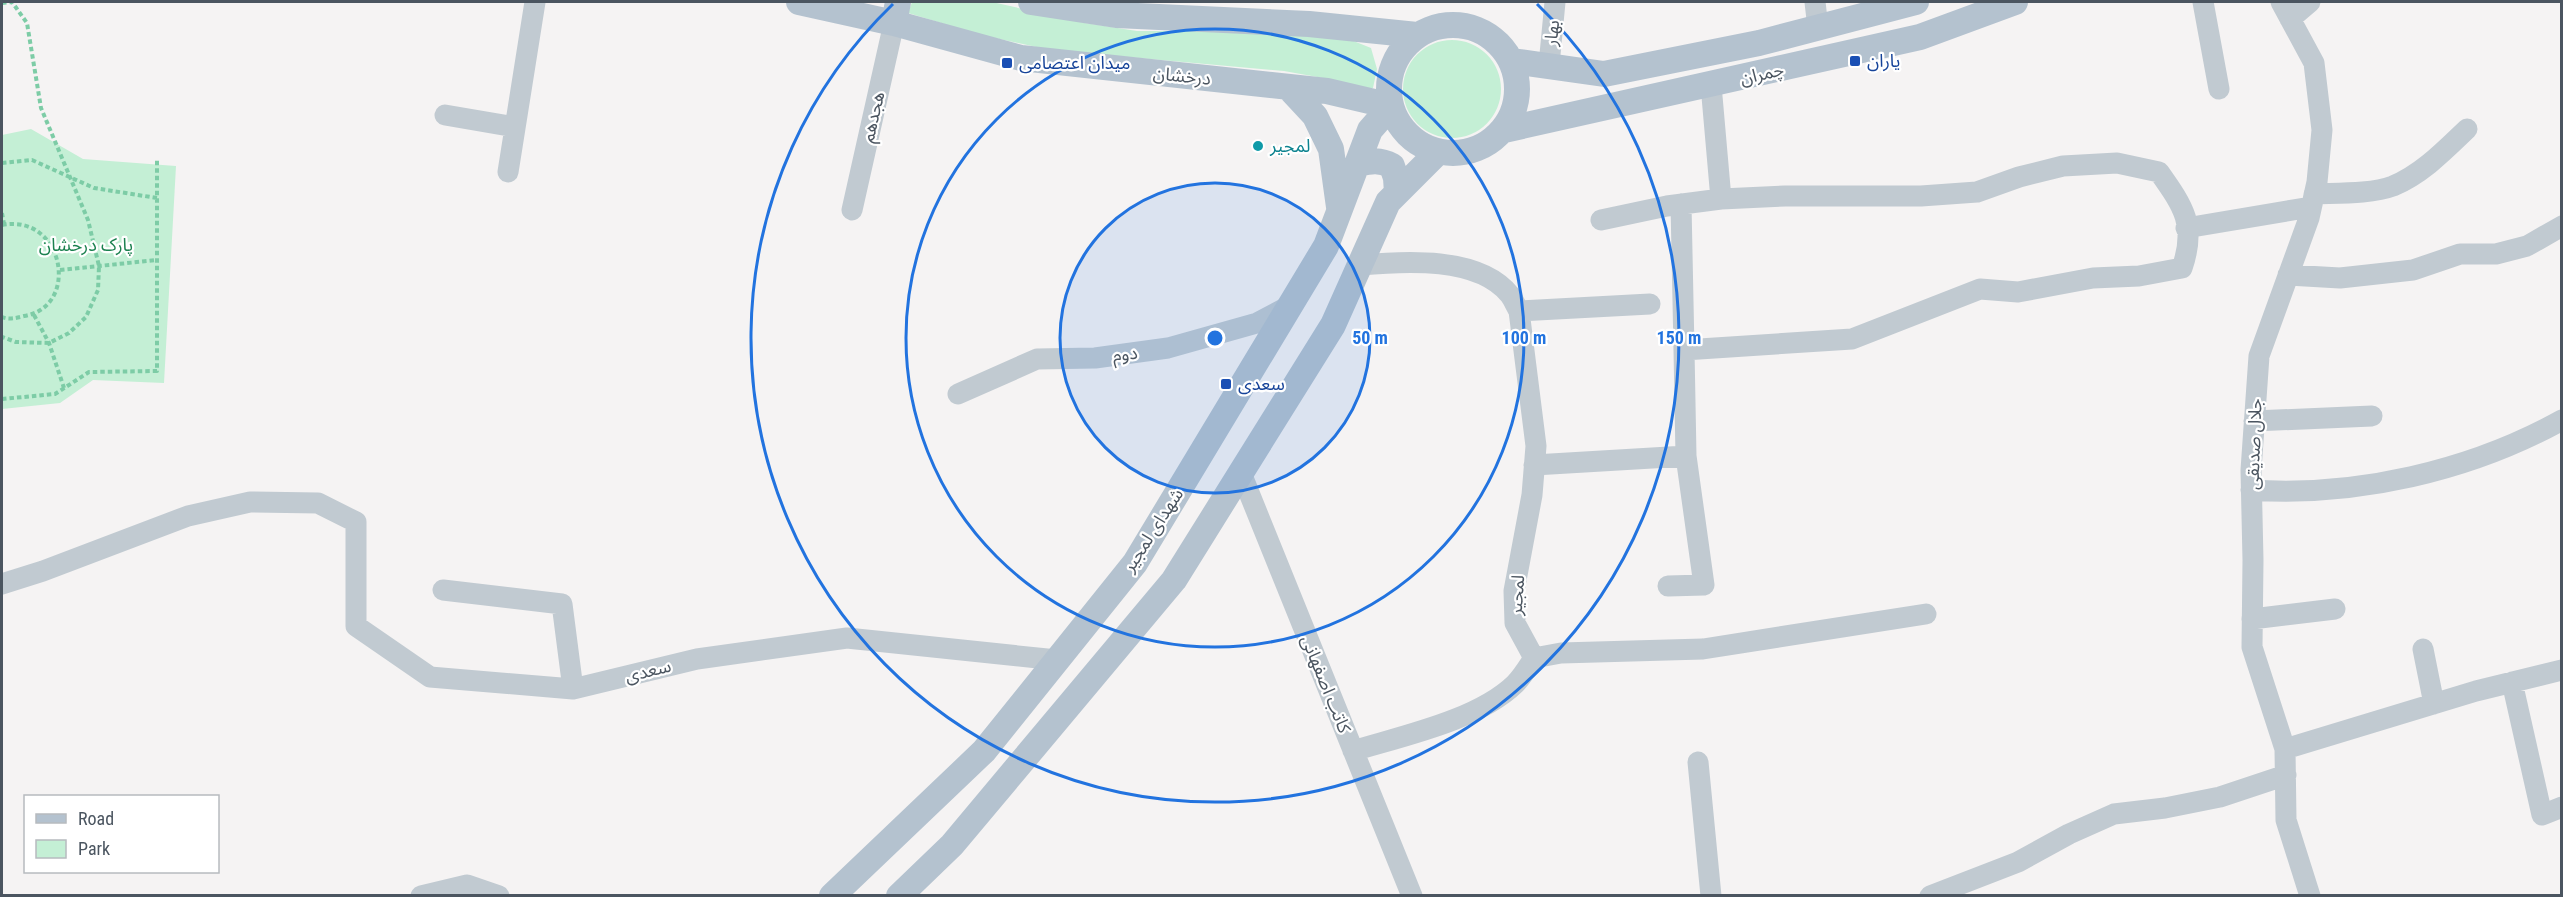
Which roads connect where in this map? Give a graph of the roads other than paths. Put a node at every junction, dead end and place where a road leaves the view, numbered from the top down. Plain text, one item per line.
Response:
1 (535, 2) edge
2 (799, 2) edge
3 (1031, 2) edge
4 (1555, 2) edge
5 (1815, 2) edge
6 (1916, 2) edge
7 (2015, 2) edge
8 (2203, 2) edge
9 (2310, 2) edge
10 (1131, 9) edge
11 (2286, 10) edge
12 (1225, 11) edge
13 (896, 12) edge
14 (1818, 28) junction
15 (1417, 35) junction
16 (1512, 61) junction
17 (1549, 65) junction
18 (1711, 85) junction
19 (1288, 87) junction
20 (2219, 89) dead end
21 (1391, 106) junction
22 (445, 115) dead end
23 (515, 127) junction
24 (2467, 129) dead end
25 (1504, 130) junction
26 (1438, 152) junction
27 (1357, 164) junction
28 (508, 172) dead end
29 (1397, 193) junction
30 (1721, 199) junction
31 (2313, 200) junction
32 (1681, 204) junction
33 (852, 210) dead end
34 (1340, 211) junction
35 (1601, 220) dead end
36 (2562, 226) edge
37 (2186, 228) junction
38 (1360, 265) junction
39 (2288, 275) junction
40 (1650, 304) dead end
41 (1291, 305) junction
42 (1519, 311) junction
43 (1684, 350) junction
44 (958, 394) dead end
45 (2372, 416) dead end
46 (2562, 420) edge
47 (2254, 421) junction
48 (1686, 456) junction
49 (1534, 465) junction
50 (1241, 473) junction
51 (2251, 490) junction
52 (2, 584) edge
53 (1668, 586) dead end
54 (444, 590) dead end
55 (2335, 609) dead end
56 (1926, 614) dead end
57 (2252, 619) junction
58 (2422, 650) dead end
59 (1534, 658) junction
60 (1057, 660) junction
61 (2562, 670) edge
62 (2512, 682) junction
63 (573, 689) junction
64 (2434, 704) junction
65 (2285, 748) junction
66 (1353, 751) junction
67 (1698, 762) dead end
68 (2286, 775) junction
69 (2562, 807) edge
70 (421, 896) edge
71 (499, 896) edge
72 (832, 896) edge
73 (899, 896) edge
74 (1412, 896) edge
75 (1711, 896) edge
76 (1930, 896) edge
77 (2310, 896) edge

1 - 23 street
2 - 13 main road, درخشان
3 - 10 main road
4 - 17 street, بهار
5 - 14 street
6 - 14 main road, چمران
7 - 18 main road, چمران
8 - 20 street
9 - 11 street
10 - 12 main road
11 - 31 street, جلال صدیقی
12 - 15 main road
13 - 19 main road, درخشان
13 - 33 street, هجدهم
14 - 17 main road, چمران
15 - 16 main road
15 - 21 main road
16 - 17 main road, چمران
16 - 25 main road
18 - 25 main road, چمران
18 - 30 street
19 - 21 main road, درخشان
19 - 34 main road
21 - 26 main road
21 - 27 main road, شهدای لمجیر
22 - 23 street
23 - 28 street
24 - 31 street
25 - 26 main road
26 - 29 main road
27 - 29 main road
27 - 34 main road, شهدای لمجیر
29 - 38 main road
30 - 32 street
30 - 37 street
31 - 37 street
31 - 39 street, جلال صدیقی
32 - 35 street
32 - 43 street
34 - 41 main road, شهدای لمجیر
36 - 39 street
37 - 43 street
38 - 42 street, لمجیر
38 - 50 main road
39 - 47 street, جلال صدیقی
40 - 42 street
41 - 44 street, دوم
41 - 60 main road, شهدای لمجیر
42 - 49 street, لمجیر
43 - 48 street
45 - 47 street
46 - 51 street
47 - 51 street, جلال صدیقی
48 - 49 street
48 - 53 street
49 - 59 street, لمجیر
50 - 66 street, کاتب اصفهانی
50 - 73 main road
51 - 57 street, جلال صدیقی
52 - 63 street, سعدی
54 - 63 street
55 - 57 street
56 - 59 street
57 - 65 street, جلال صدیقی
58 - 64 street
59 - 66 street
60 - 63 street, سعدی
60 - 72 main road, شهدای لمجیر
61 - 62 street
62 - 64 street
62 - 69 street
64 - 65 street
65 - 68 street, جلال صدیقی
66 - 74 street, کاتب اصفهانی
67 - 75 street
68 - 76 street
68 - 77 street, جلال صدیقی
70 - 71 street

